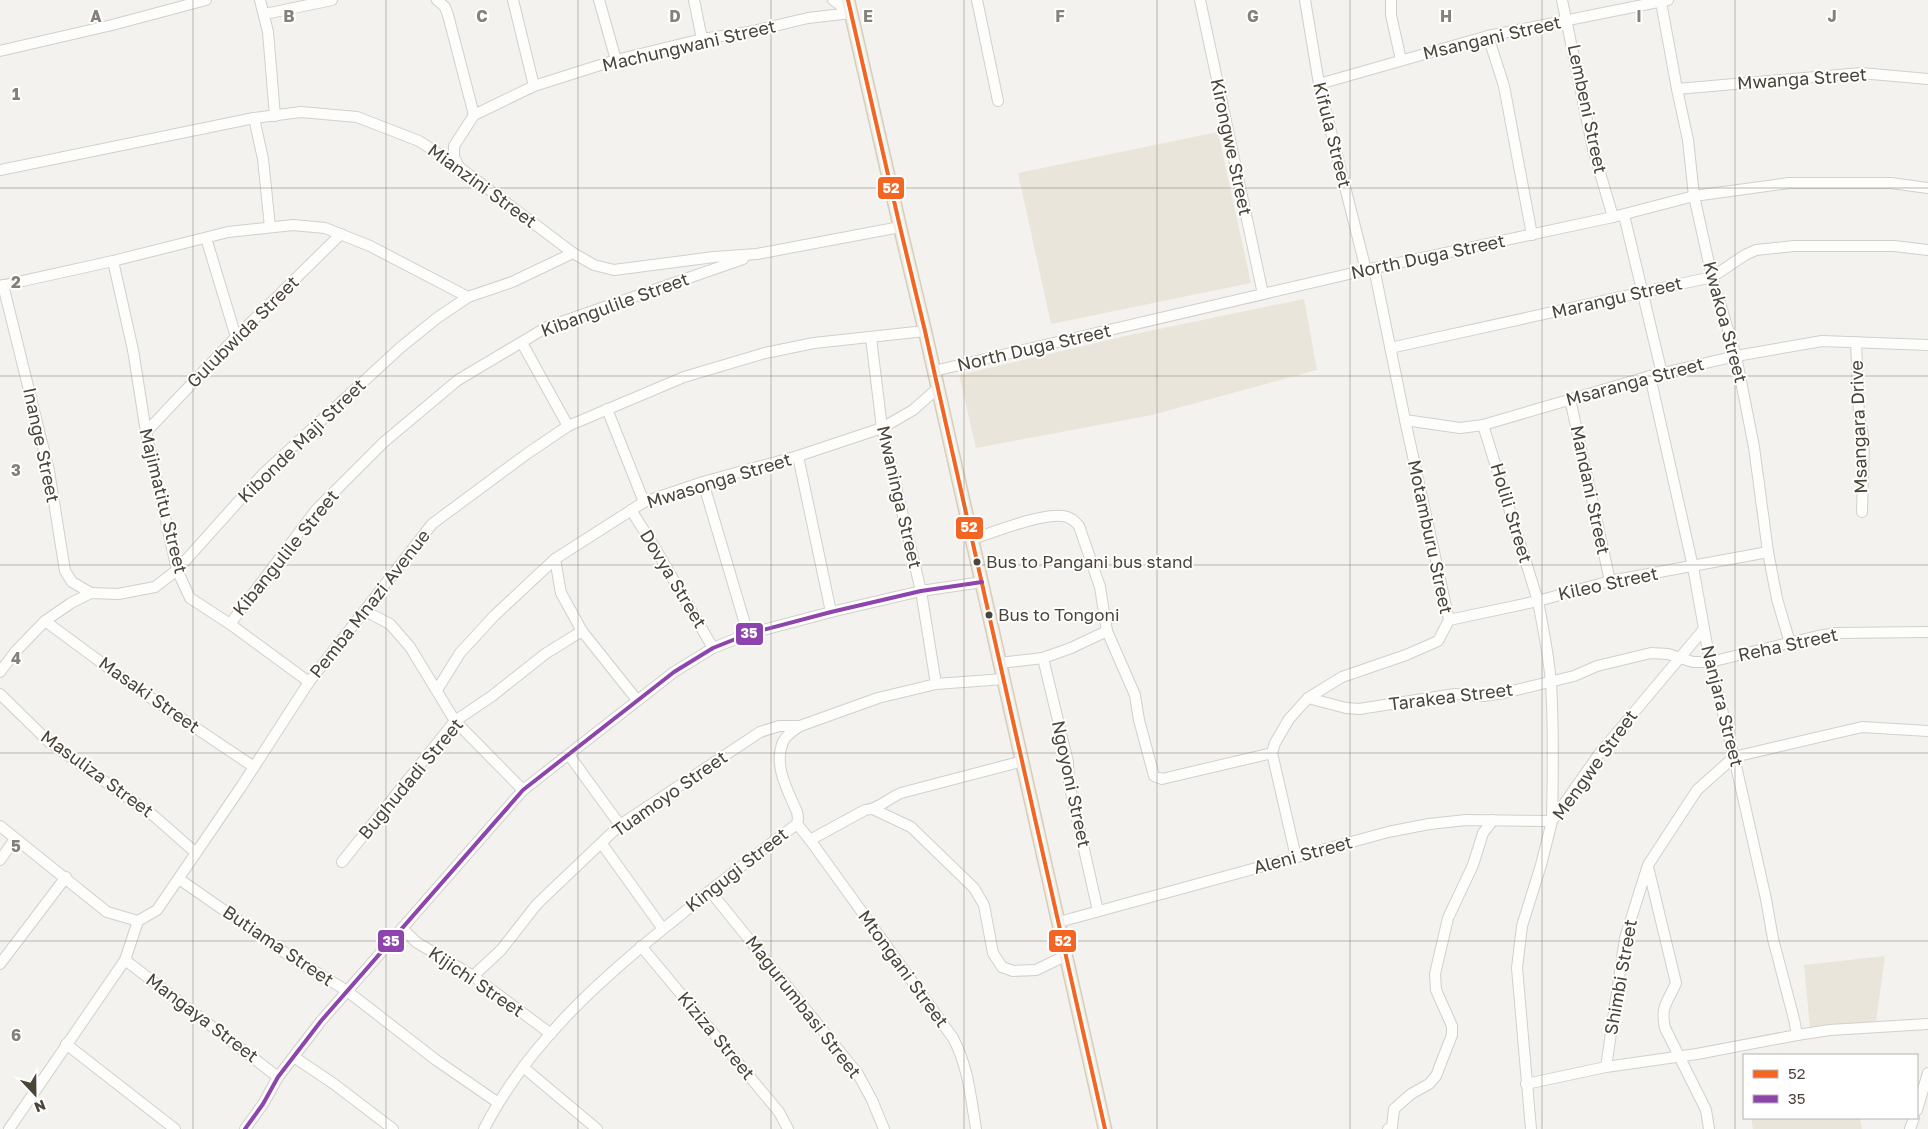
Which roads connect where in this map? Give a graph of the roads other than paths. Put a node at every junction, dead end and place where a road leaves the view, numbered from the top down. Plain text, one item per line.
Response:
1 (206, 0) edge
2 (260, 0) edge
3 (332, 0) edge
4 (437, 0) edge
5 (513, 0) edge
6 (599, 0) edge
7 (694, 0) edge
8 (833, 0) edge
9 (977, 0) edge
10 (1200, 0) edge
11 (1306, 0) edge
12 (1391, 0) edge
13 (1562, 0) edge
14 (1664, 1) edge
15 (849, 6) edge
16 (265, 14) junction
17 (1568, 20) junction
18 (1488, 36) junction
19 (702, 39) junction
20 (0, 51) edge
21 (616, 60) junction
22 (1401, 60) junction
23 (1928, 79) edge
24 (1319, 84) junction
25 (534, 86) junction
26 (1677, 89) junction
27 (998, 101) dead end
28 (474, 115) junction
29 (275, 116) junction
30 (254, 118) junction
31 (459, 167) junction
32 (0, 170) edge
33 (1928, 188) edge
34 (1694, 196) junction
35 (1624, 214) junction
36 (1613, 217) junction
37 (270, 227) junction
38 (900, 227) junction
39 (341, 234) junction
40 (1532, 235) junction
41 (206, 238) junction
42 (1928, 250) edge
43 (573, 253) junction
44 (757, 254) junction
45 (113, 261) junction
46 (1370, 269) junction
47 (1712, 277) junction
48 (1, 285) edge
49 (1642, 293) junction
50 (1263, 294) junction
51 (468, 297) junction
52 (925, 331) junction
53 (236, 337) junction
54 (871, 338) junction
55 (1856, 342) junction
56 (522, 343) junction
57 (1928, 345) edge
58 (1390, 348) junction
59 (1736, 356) junction
60 (934, 371) junction
61 (1662, 374) junction
62 (1650, 376) junction
63 (938, 388) junction
64 (1570, 399) junction
65 (607, 409) junction
66 (1405, 420) junction
67 (568, 426) junction
68 (1483, 426) junction
69 (882, 428) junction
70 (146, 432) junction
71 (798, 456) junction
72 (703, 482) junction
73 (644, 502) junction
74 (631, 510) junction
75 (1862, 512) dead end
76 (972, 539) junction
77 (1768, 552) junction
78 (555, 559) junction
79 (1694, 567) junction
80 (177, 570) junction
81 (982, 582) junction
82 (1610, 582) junction
83 (921, 592) junction
84 (91, 594) junction
85 (1538, 600) junction
86 (365, 610) junction
87 (831, 612) junction
88 (1449, 620) junction
89 (45, 621) junction
90 (230, 624) junction
91 (1704, 629) junction
92 (1106, 631) junction
93 (582, 632) junction
94 (1928, 632) edge
95 (748, 634) junction
96 (1790, 643) junction
97 (714, 648) junction
98 (1042, 658) junction
99 (1679, 658) junction
100 (1710, 662) junction
101 (1000, 663) junction
102 (0, 672) edge
103 (1004, 680) junction
104 (308, 682) junction
105 (1551, 682) junction
106 (936, 684) junction
107 (437, 690) junction
108 (0, 694) edge
109 (1308, 698) junction
110 (637, 700) junction
111 (455, 721) junction
112 (800, 726) junction
113 (1928, 731) edge
114 (1272, 753) junction
115 (569, 755) junction
116 (1734, 757) junction
117 (1023, 761) junction
118 (254, 767) junction
119 (523, 790) junction
120 (875, 810) junction
121 (1493, 820) junction
122 (1552, 821) junction
123 (797, 824) junction
124 (0, 826) edge
125 (620, 826) junction
126 (15, 839) junction
127 (810, 840) junction
128 (602, 844) junction
129 (196, 853) junction
130 (1296, 857) junction
131 (0, 860) edge
132 (342, 862) dead end
133 (1648, 865) junction
134 (66, 877) junction
135 (179, 879) junction
136 (710, 890) junction
137 (1098, 911) junction
138 (138, 921) junction
139 (1059, 922) junction
140 (402, 928) junction
141 (663, 928) junction
142 (641, 946) junction
143 (1067, 955) junction
144 (125, 960) junction
145 (0, 964) edge
146 (473, 976) junction
147 (347, 992) junction
148 (1928, 1024) edge
149 (551, 1034) junction
150 (1797, 1035) junction
151 (66, 1044) junction
152 (1678, 1056) junction
153 (294, 1057) junction
154 (523, 1067) junction
155 (1606, 1067) junction
156 (1928, 1074) edge
157 (278, 1077) junction
158 (1526, 1084) junction
159 (497, 1102) junction
160 (1918, 1107) edge
161 (250, 1128) edge
162 (9, 1129) edge
163 (175, 1129) edge
164 (393, 1129) edge
165 (484, 1129) edge
166 (597, 1129) edge
167 (788, 1129) edge
168 (884, 1129) edge
169 (976, 1129) edge
170 (1105, 1129) edge
171 (1388, 1129) edge
172 (1531, 1129) edge
173 (1709, 1129) edge

1 - 20 street
2 - 16 street
3 - 16 street
4 - 28 street
5 - 25 street
6 - 21 street
7 - 19 street
8 - 15 street
9 - 27 street
10 - 50 street, Kirongwe Street
11 - 24 street, Kifula Street
12 - 22 street
13 - 17 street, Lembeni Street
14 - 17 street, Msangani Street
14 - 26 street, Kwakoa Street
15 - 19 street, Machungwani Street
15 - 38 main road
16 - 29 street
17 - 18 street, Msangani Street
17 - 36 street, Lembeni Street
18 - 22 street, Msangani Street
18 - 40 street
19 - 21 street, Machungwani Street
21 - 25 street, Machungwani Street
22 - 24 street, Msangani Street
23 - 26 street, Mwanga Street
24 - 46 street, Kifula Street
25 - 28 street, Machungwani Street
26 - 34 street, Kwakoa Street
28 - 31 street
29 - 30 street, Mianzini Street
29 - 31 street, Mianzini Street
30 - 32 street, Mianzini Street
30 - 37 street
31 - 43 street, Mianzini Street
33 - 34 street, North Duga Street
34 - 35 street, North Duga Street
34 - 47 street, Kwakoa Street
35 - 36 street, North Duga Street
35 - 49 street
36 - 40 street, North Duga Street
37 - 39 street
37 - 41 street
38 - 44 street, Mianzini Street
38 - 52 main road
39 - 51 street
39 - 53 street, Gulubwida Street
40 - 46 street, North Duga Street
41 - 45 street
41 - 53 street
42 - 47 street, Marangu Street
43 - 44 street, Mianzini Street
43 - 51 street, Kibonde Maji Street
44 - 56 street, Kibangulile Street
45 - 48 street
45 - 70 street, Majimatitu Street
46 - 50 street, North Duga Street
46 - 58 street, Motamburu Street
47 - 49 street, Marangu Street
47 - 59 street, Kwakoa Street
48 - 84 street, Inange Street
49 - 58 street, Marangu Street
49 - 61 street
50 - 60 street, North Duga Street
51 - 80 street, Kibonde Maji Street
52 - 54 street, Pemba Mnazi Avenue
52 - 60 main road
53 - 70 street, Gulubwida Street
54 - 65 street, Pemba Mnazi Avenue
54 - 69 street, Mwaninga Street
55 - 57 street, Msaranga Street
55 - 59 street, Msaranga Street
55 - 75 street, Msangara Drive
56 - 67 street
56 - 90 street, Kibangulile Street
58 - 66 street, Motamburu Street
59 - 61 street, Msaranga Street
59 - 77 street, Kwakoa Street
60 - 63 main road
61 - 62 street, Msaranga Street
62 - 64 street, Msaranga Street
62 - 79 street, Nanjara Street
63 - 69 street, Mwasonga Street
63 - 76 main road
64 - 68 street, Msaranga Street
64 - 82 street, Mandani Street
65 - 67 street, Pemba Mnazi Avenue
65 - 73 street
66 - 68 street, Msaranga Street
66 - 88 street, Motamburu Street
67 - 86 street, Pemba Mnazi Avenue
68 - 85 street, Holili Street
69 - 71 street, Mwasonga Street
69 - 83 street, Mwaninga Street
70 - 80 street, Majimatitu Street
71 - 72 street, Mwasonga Street
71 - 87 street
72 - 73 street, Mwasonga Street
72 - 95 street
73 - 74 street, Mwasonga Street
74 - 78 street, Mwasonga Street
74 - 97 street, Dovya Street
76 - 81 main road
76 - 92 street
77 - 79 street, Kileo Street
77 - 96 street, Kwakoa Street
78 - 93 street
78 - 107 street, Mwasonga Street
79 - 82 street, Kileo Street
79 - 91 street, Nanjara Street
80 - 84 street, Kibonde Maji Street
80 - 90 street, Majimatitu Street
81 - 83 street
81 - 101 main road
82 - 85 street, Kileo Street
83 - 87 street
83 - 106 street, Mwaninga Street
84 - 89 street, Kibonde Maji Street
85 - 88 street, Kileo Street
85 - 105 street, Holili Street
86 - 104 street, Pemba Mnazi Avenue
86 - 107 street
87 - 95 street
88 - 109 street, Motamburu Street
89 - 102 street, Kibonde Maji Street
89 - 118 street, Masaki Street
90 - 104 street, Majimatitu Street
91 - 99 street, Mengwe Street
91 - 100 street, Nanjara Street
92 - 98 street
92 - 114 street
93 - 110 street
93 - 111 street, Bughudadi Street
94 - 96 street, Reha Street
95 - 97 street
96 - 100 street, Reha Street
97 - 110 street
98 - 101 street
98 - 137 street, Ngoyoni Street
99 - 100 street, Reha Street
99 - 105 street, Tarakea Street
99 - 122 street, Mengwe Street
100 - 116 street, Nanjara Street
101 - 103 main road
103 - 106 street, Kingugi Street
103 - 117 main road
104 - 118 street, Pemba Mnazi Avenue
105 - 109 street, Tarakea Street
105 - 122 street, Holili Street
106 - 112 street, Kingugi Street
107 - 111 street
108 - 129 street, Masuliza Street
109 - 114 street, Motamburu Street
110 - 115 street
111 - 119 street
111 - 132 street, Bughudadi Street
112 - 123 street, Kingugi Street
112 - 125 street, Tuamoyo Street
113 - 116 street, Shimbi Street
114 - 130 street
115 - 119 street
115 - 125 street
116 - 133 street, Shimbi Street
116 - 150 street, Nanjara Street
117 - 120 street
117 - 139 main road
118 - 129 street, Pemba Mnazi Avenue
119 - 140 street
120 - 127 street
120 - 143 street
121 - 122 street, Aleni Street
121 - 130 street, Aleni Street
121 - 171 street
122 - 158 street, Mengwe Street
123 - 127 street, Mtongani Street
123 - 136 street, Kingugi Street
124 - 126 street
125 - 128 street, Tuamoyo Street
126 - 131 street
126 - 134 street
127 - 169 street, Mtongani Street
128 - 141 street
128 - 146 street, Tuamoyo Street
129 - 135 street, Pemba Mnazi Avenue
130 - 137 street, Aleni Street
133 - 152 street
133 - 155 street, Shimbi Street
134 - 138 street
134 - 145 street
135 - 138 street, Pemba Mnazi Avenue
135 - 147 street, Butiama Street
136 - 141 street, Kingugi Street
136 - 168 street, Magurumbasi Street
137 - 139 street, Aleni Street
138 - 144 street
139 - 143 main road
140 - 146 street, Kijichi Street
140 - 147 street
141 - 142 street, Kingugi Street
142 - 149 street, Kingugi Street
142 - 167 street, Kiziza Street
143 - 170 main road
144 - 151 street
144 - 157 street, Mangaya Street
146 - 149 street, Kijichi Street
147 - 153 street
147 - 159 street, Butiama Street
148 - 150 street
149 - 154 street, Kingugi Street
150 - 152 street
151 - 162 street
151 - 163 street
152 - 155 street
152 - 173 street
153 - 157 street
153 - 164 street
154 - 159 street, Kingugi Street
154 - 166 street
155 - 158 street
156 - 160 street
157 - 161 street
158 - 172 street, Mengwe Street
159 - 165 street, Kingugi Street

